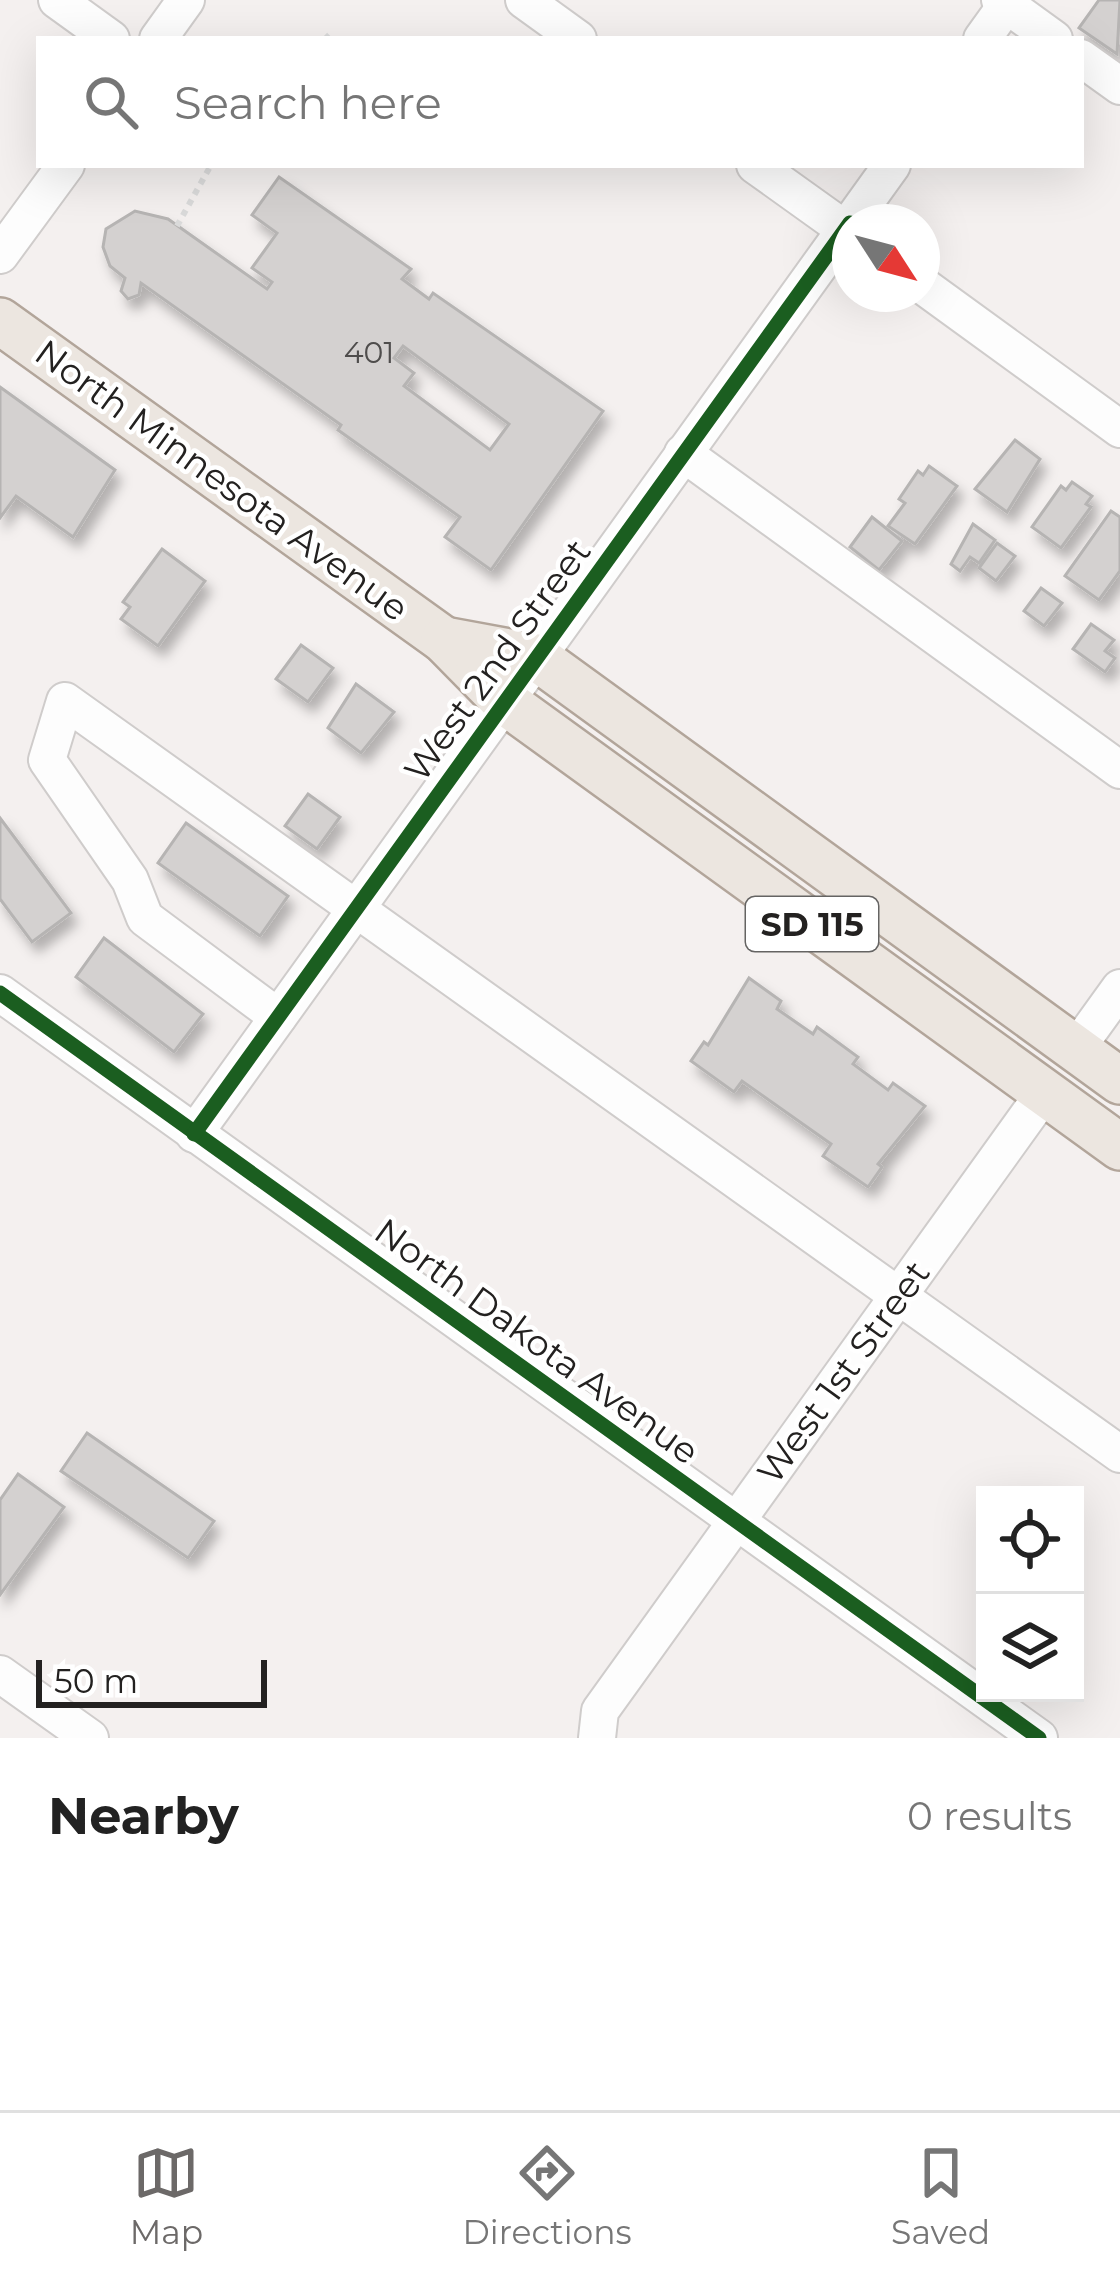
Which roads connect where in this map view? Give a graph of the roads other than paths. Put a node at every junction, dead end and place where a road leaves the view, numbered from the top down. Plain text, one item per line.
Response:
1 (57, 0) edge
2 (186, 0) edge
3 (524, 0) edge
4 (1005, 2) edge
5 (107, 36) edge
6 (160, 36) edge
7 (574, 36) edge
8 (984, 36) edge
9 (1050, 36) edge
10 (1084, 60) edge
11 (1120, 86) edge
12 (64, 168) edge
13 (759, 168) edge
14 (890, 168) edge
15 (865, 204) edge
16 (832, 216) edge
17 (832, 250) edge
18 (0, 255) edge
19 (940, 298) edge
20 (0, 321) edge
21 (1120, 429) edge
22 (682, 453) junction
23 (444, 640) junction
24 (536, 656) junction
25 (504, 700) junction
26 (1120, 770) edge
27 (356, 907) junction
28 (1120, 988) edge
29 (0, 993) edge
30 (278, 1017) junction
31 (1076, 1049) junction
32 (1120, 1081) edge
33 (1045, 1092) junction
34 (194, 1134) junction
35 (1120, 1147) edge
36 (899, 1294) junction
37 (1120, 1454) edge
38 (736, 1521) junction
39 (0, 1674) edge
40 (598, 1725) edge
41 (90, 1738) edge
42 (1039, 1738) edge

1 - 5 street
2 - 6 street
3 - 7 street
4 - 8 street
4 - 9 street
10 - 11 street
12 - 18 street
13 - 16 street
14 - 15 street, West 2nd Street
17 - 22 street, West 2nd Street
19 - 21 street
20 - 23 main road, North Minnesota Avenue / SD 115
22 - 24 street, West 2nd Street
22 - 26 street
23 - 24 main road, North Minnesota Avenue / SD 115
23 - 25 main road, North Minnesota Avenue / SD 115
24 - 25 street, West 2nd Street
24 - 31 main road, North Minnesota Avenue / SD 115
25 - 27 street, West 2nd Street
25 - 33 main road, North Minnesota Avenue / SD 115
27 - 30 street, West 2nd Street
27 - 30 street
27 - 36 street
28 - 31 street
29 - 34 street, North Dakota Avenue
30 - 34 street, West 2nd Street
31 - 32 main road, North Minnesota Avenue / SD 115
33 - 35 main road, North Minnesota Avenue / SD 115
33 - 36 street, West 1st Street
34 - 38 street, North Dakota Avenue
36 - 37 street
36 - 38 street, West 1st Street
38 - 40 street, West 1st Street
38 - 42 street, North Dakota Avenue
39 - 41 street

